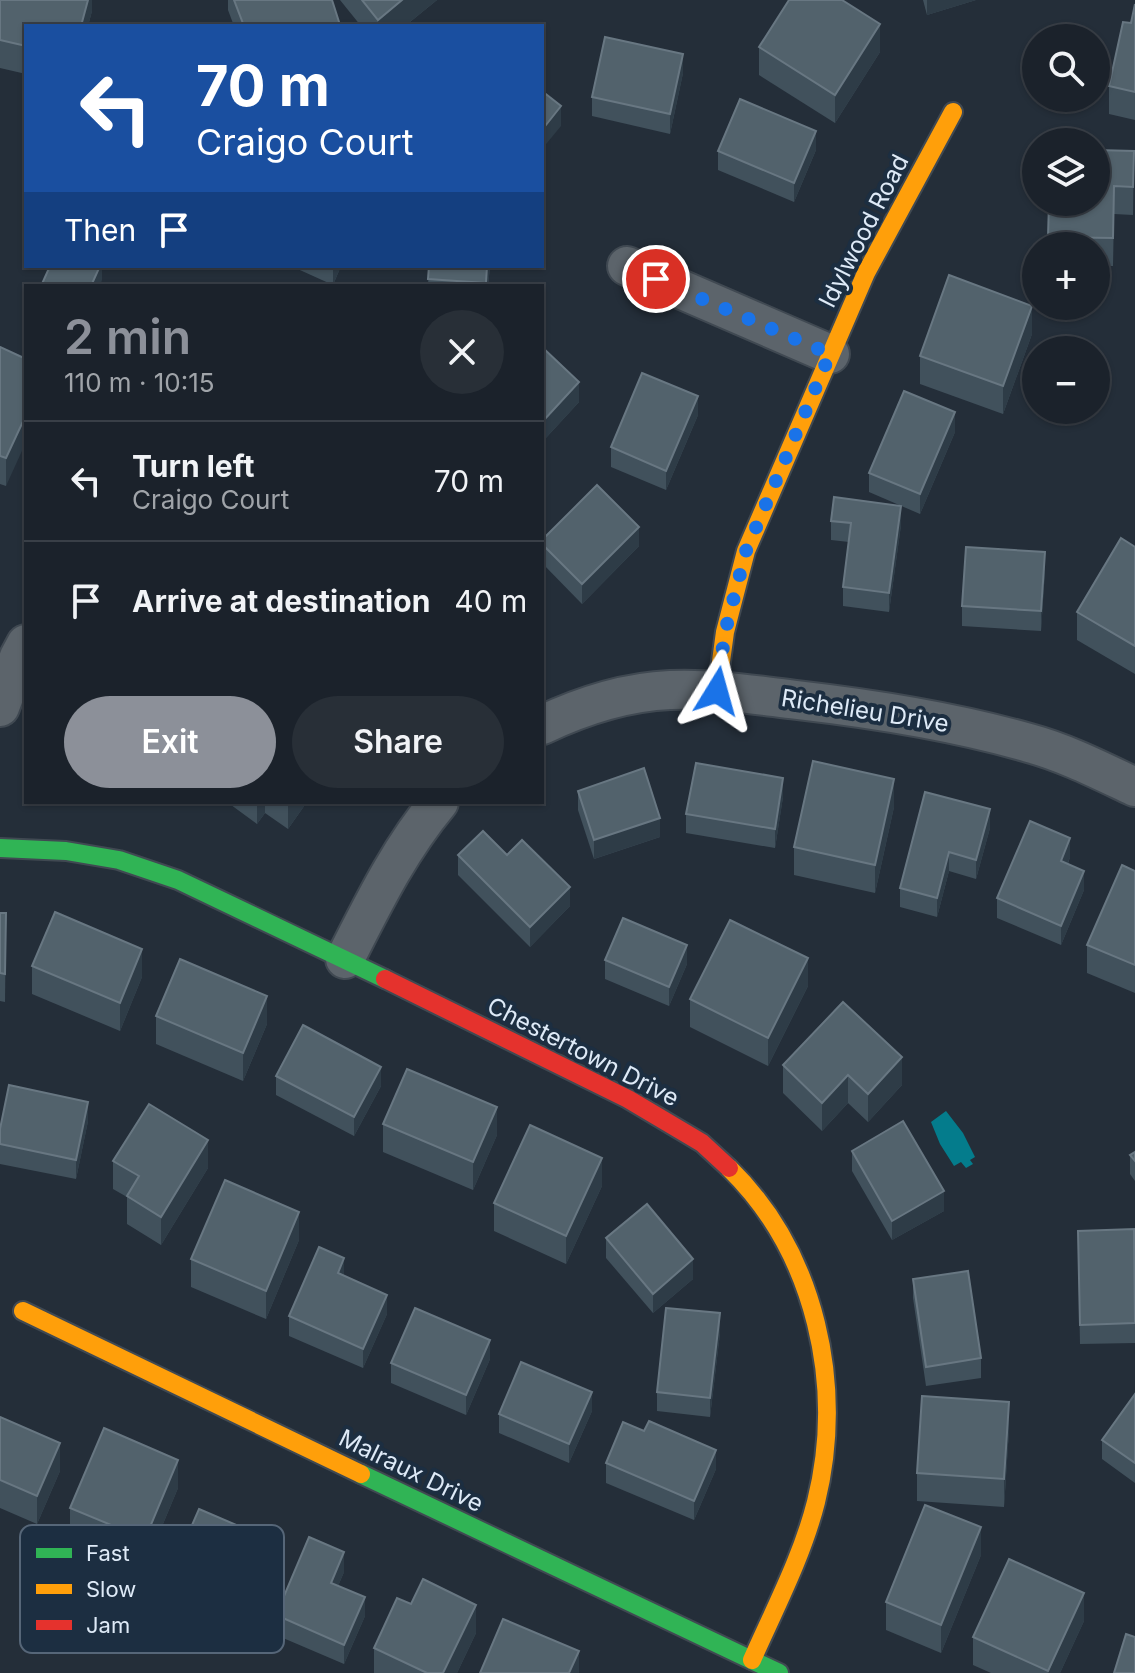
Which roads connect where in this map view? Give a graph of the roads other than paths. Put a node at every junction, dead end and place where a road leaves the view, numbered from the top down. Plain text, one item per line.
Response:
1 (953, 112) dead end
2 (627, 266) dead end
3 (830, 354) junction
4 (24, 649) edge
5 (717, 691) junction
6 (0, 707) edge
7 (544, 724) edge
8 (1135, 787) edge
9 (437, 804) edge
10 (0, 848) edge
11 (345, 959) junction
12 (23, 1311) dead end
13 (752, 1660) junction
14 (779, 1673) edge

1 - 3 street, Idylwood Road
2 - 3 street
3 - 5 street, Idylwood Road
4 - 6 street
5 - 7 street, Richelieu Drive
5 - 8 street, Richelieu Drive
9 - 11 street
10 - 11 street, Chestertown Drive
11 - 13 street, Chestertown Drive
12 - 13 street, Malraux Drive
13 - 14 street, Malraux Drive

